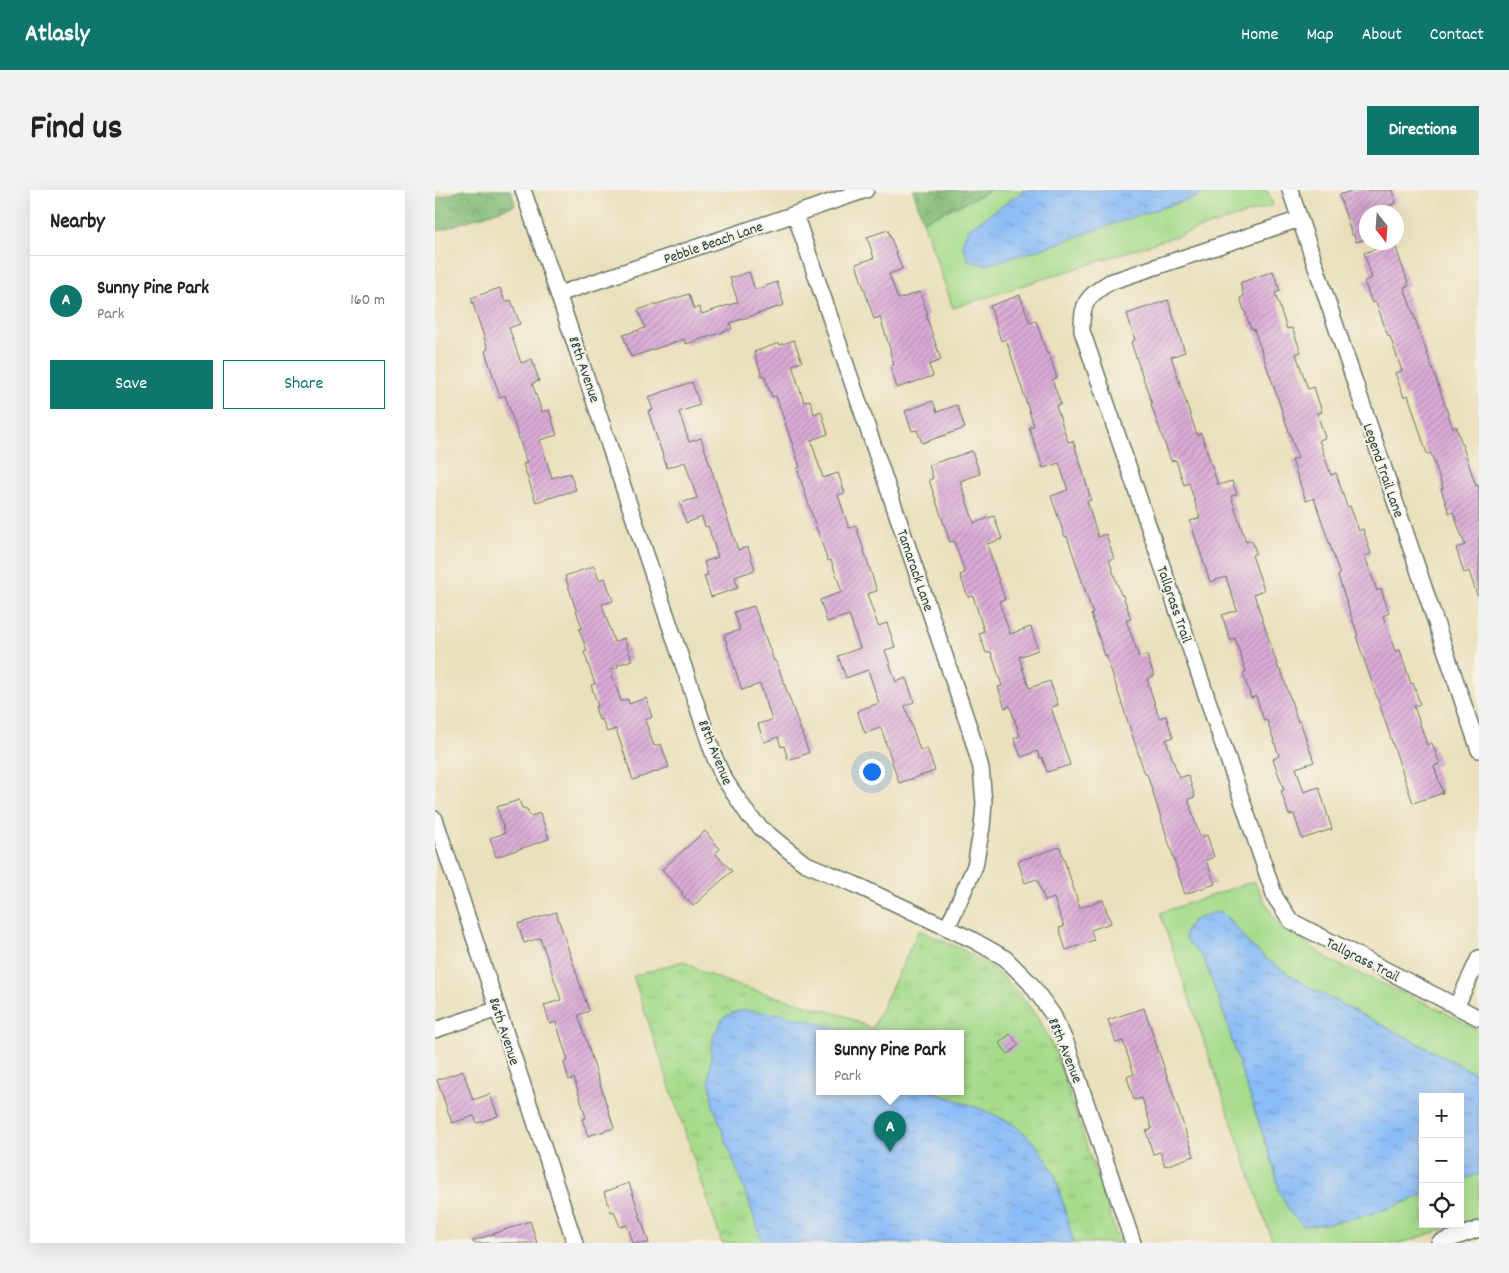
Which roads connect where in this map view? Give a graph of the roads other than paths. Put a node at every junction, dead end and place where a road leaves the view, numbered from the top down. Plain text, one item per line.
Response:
1 (523, 190) edge
2 (866, 190) edge
3 (1290, 190) edge
4 (795, 214) junction
5 (1300, 220) junction
6 (559, 294) junction
7 (1479, 750) edge
8 (435, 819) edge
9 (947, 928) junction
10 (1479, 958) edge
11 (1456, 1007) junction
12 (498, 1009) junction
13 (1479, 1018) edge
14 (435, 1030) edge
15 (1479, 1229) edge
16 (575, 1243) edge
17 (1133, 1243) edge
18 (1439, 1243) edge

1 - 6 street, 88th Avenue
2 - 4 street, Pebble Beach Lane
3 - 5 street, Legend Trail Lane
4 - 6 street, Pebble Beach Lane
4 - 9 street, Tamarack Lane
5 - 7 street, Legend Trail Lane
5 - 11 street, Tallgrass Trail
6 - 9 street, 88th Avenue
8 - 12 street, 86th Avenue
9 - 17 street, 88th Avenue
10 - 11 street
11 - 13 street, Tallgrass Trail
12 - 14 street
12 - 16 street, 86th Avenue
15 - 18 street

